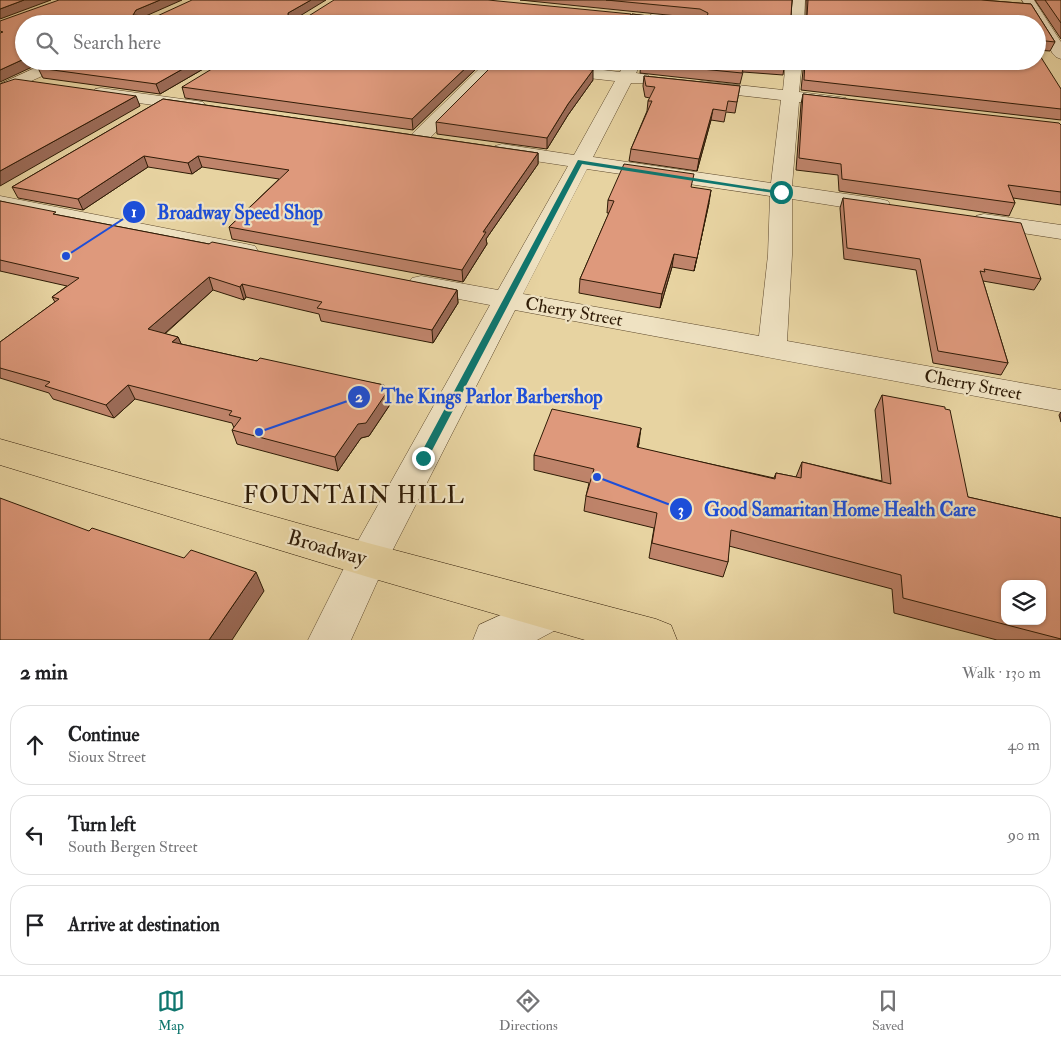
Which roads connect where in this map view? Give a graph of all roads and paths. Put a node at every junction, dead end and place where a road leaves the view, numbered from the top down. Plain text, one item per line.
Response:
1 (667, 0) edge
2 (799, 0) edge
3 (1030, 4) edge
4 (1014, 5) edge
5 (657, 15) edge
6 (798, 15) edge
7 (1039, 15) edge
8 (1046, 24) edge
9 (1055, 36) edge
10 (1046, 56) edge
11 (1061, 56) edge
12 (44, 70) edge
13 (481, 70) edge
14 (629, 70) edge
15 (632, 70) edge
16 (793, 70) edge
17 (655, 81) edge
18 (684, 84) edge
19 (9, 86) edge
20 (47, 86) edge
21 (191, 86) edge
22 (86, 91) edge
23 (791, 97) junction
24 (165, 102) junction
25 (859, 104) edge
26 (214, 109) edge
27 (140, 116) edge
28 (419, 138) edge
29 (486, 148) edge
30 (580, 162) junction
31 (781, 192) junction
32 (8, 195) edge
33 (0, 197) edge
34 (897, 208) edge
35 (964, 218) edge
36 (1061, 232) edge
37 (266, 254) edge
38 (401, 280) edge
39 (508, 301) junction
40 (772, 347) junction
41 (1061, 402) edge
42 (0, 452) edge
43 (368, 560) junction
44 (551, 611) junction
45 (329, 640) edge
46 (494, 640) edge
47 (656, 640) edge

1 - 5 street
2 - 6 street
3 - 4 street
3 - 7 street
8 - 9 street
9 - 11 street
10 - 11 street
12 - 19 street
13 - 28 street
14 - 30 street
15 - 17 street
16 - 23 street
18 - 23 street
19 - 20 street
21 - 24 street
22 - 24 street
23 - 25 street
23 - 31 street
24 - 26 street
24 - 27 street
29 - 30 street
30 - 31 street
30 - 39 street
31 - 34 street
31 - 40 street
32 - 33 street
32 - 37 street
35 - 36 street
38 - 39 street, Cherry Street
39 - 40 street, Cherry Street
39 - 43 street
40 - 41 street, Cherry Street
42 - 43 main road, Broadway
43 - 44 main road, Broadway
43 - 45 street
44 - 46 street
44 - 47 main road, Broadway

